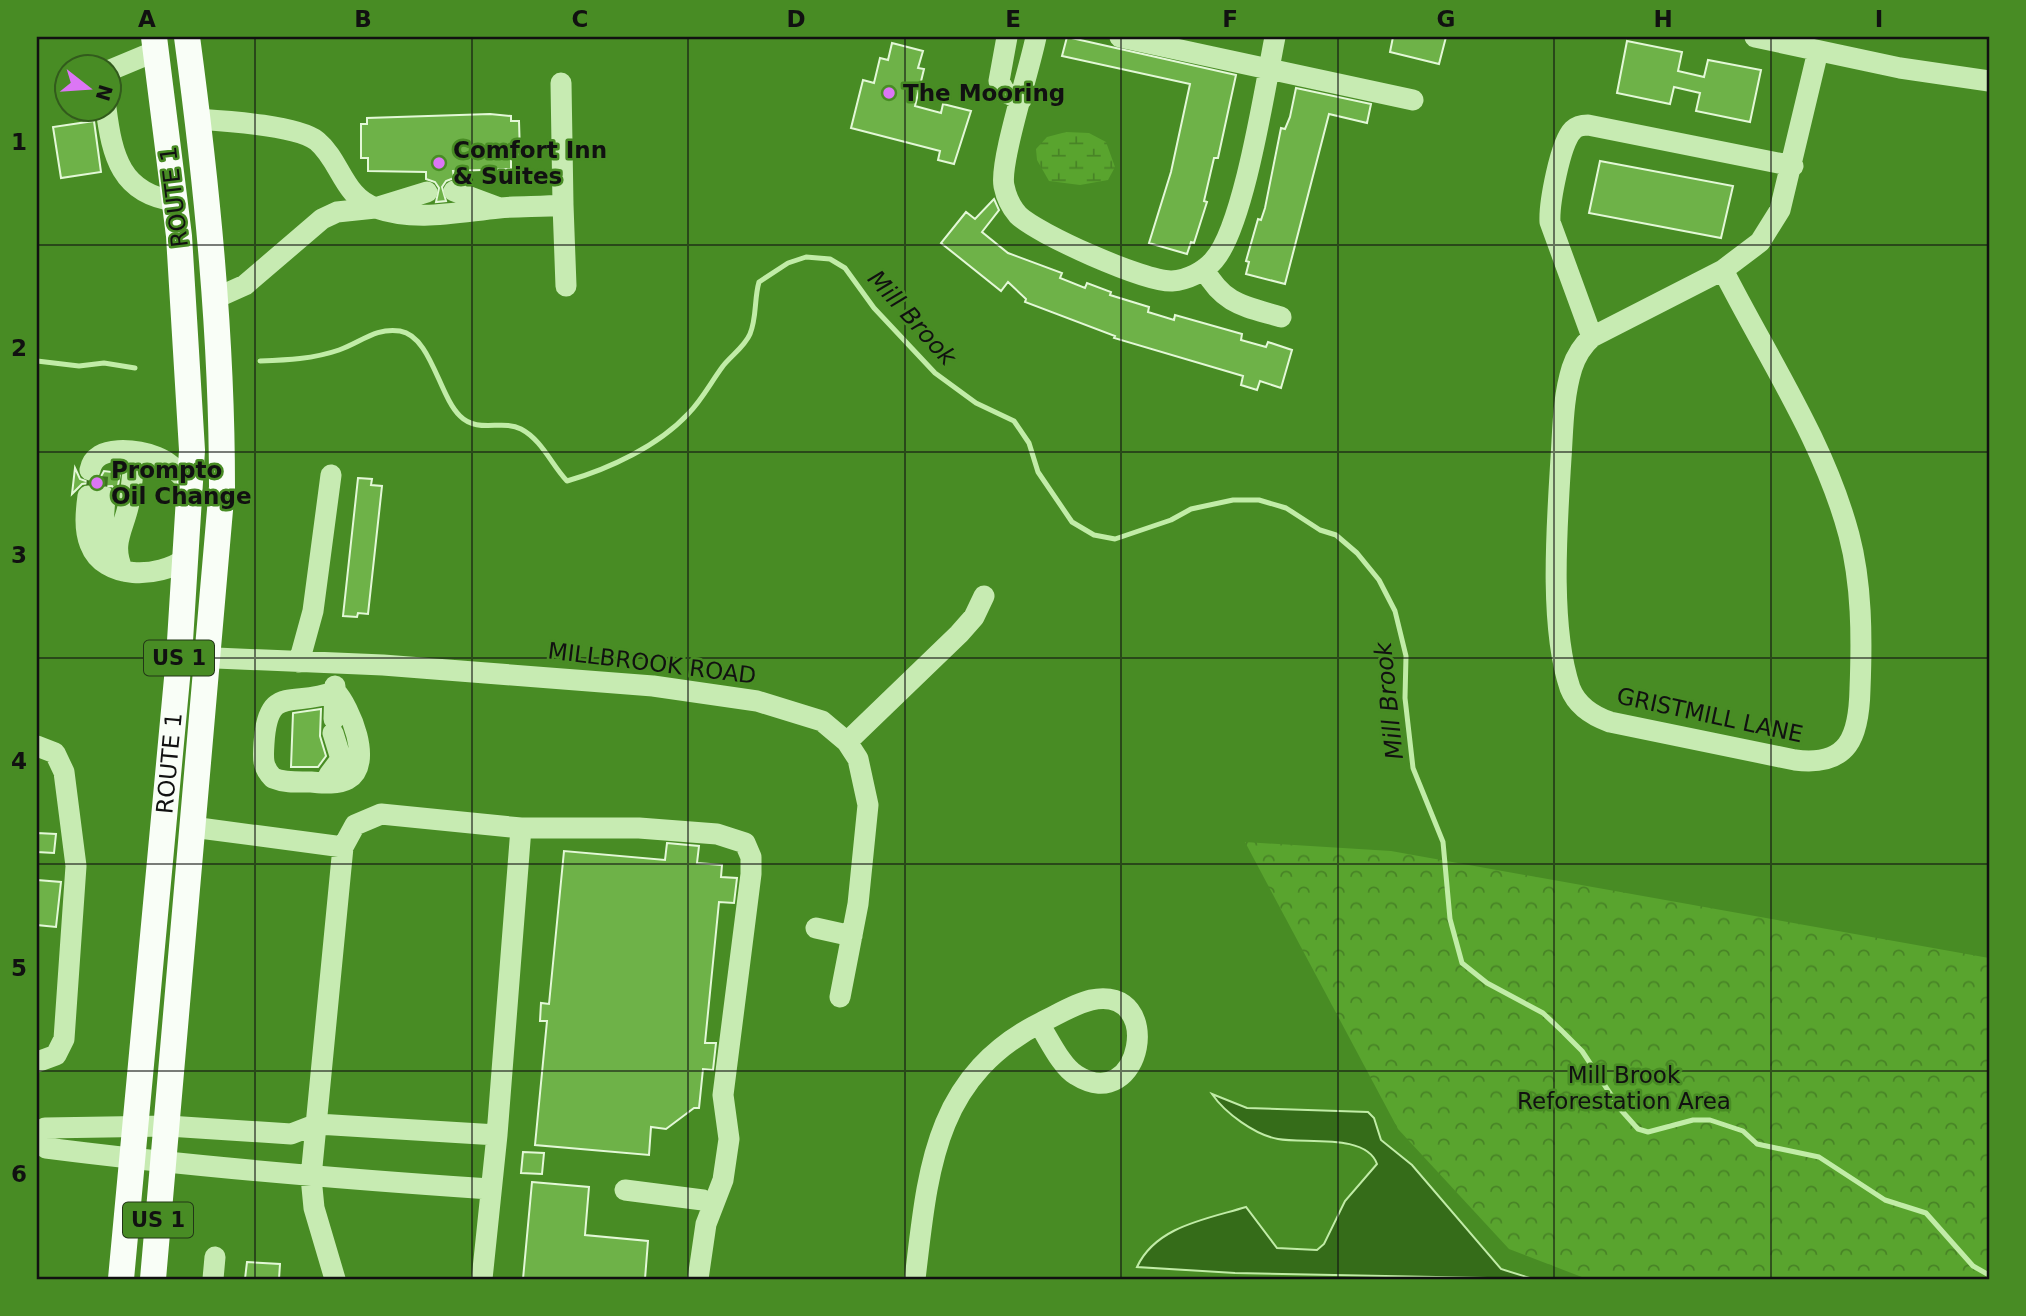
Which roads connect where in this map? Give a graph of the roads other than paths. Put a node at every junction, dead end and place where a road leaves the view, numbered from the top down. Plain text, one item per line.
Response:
1 (1007, 37) edge
2 (1036, 37) edge
3 (1120, 37) edge
4 (1275, 37) edge
5 (1755, 37) edge
6 (155, 44) edge
7 (190, 45) edge
8 (1818, 51) junction
9 (122, 63) edge
10 (1269, 69) junction
11 (1989, 81) edge
12 (561, 83) dead end
13 (1021, 100) junction
14 (1413, 100) dead end
15 (197, 118) junction
16 (108, 122) edge
17 (336, 166) junction
18 (1793, 166) junction
19 (454, 191) dead end
20 (427, 192) dead end
21 (175, 201) junction
22 (564, 205) junction
23 (375, 208) junction
24 (500, 208) junction
25 (322, 219) junction
26 (1204, 269) junction
27 (1723, 271) junction
28 (566, 286) dead end
29 (216, 298) junction
30 (1282, 317) dead end
31 (1592, 337) junction
32 (127, 452) junction
33 (98, 471) dead end
34 (331, 475) dead end
35 (191, 486) junction
36 (96, 497) tunnel mouth
37 (185, 559) junction
38 (114, 566) junction
39 (984, 596) dead end
40 (179, 657) junction
41 (209, 658) junction
42 (299, 662) junction
43 (335, 663) junction
44 (335, 691) junction
45 (847, 742) junction
46 (37, 746) edge
47 (262, 761) junction
48 (329, 775) junction
49 (192, 827) junction
50 (521, 828) junction
51 (343, 847) junction
52 (816, 928) dead end
53 (852, 936) junction
54 (840, 997) dead end
55 (1038, 1024) junction
56 (37, 1062) edge
57 (317, 1124) junction
58 (137, 1126) junction
59 (168, 1126) junction
60 (37, 1134) edge
61 (497, 1135) junction
62 (37, 1141) edge
63 (134, 1159) junction
64 (164, 1161) junction
65 (311, 1177) junction
66 (490, 1189) junction
67 (625, 1190) dead end
68 (712, 1203) junction
69 (215, 1257) dead end
70 (121, 1279) edge
71 (153, 1279) edge
72 (213, 1279) edge
73 (335, 1279) edge
74 (482, 1279) edge
75 (698, 1279) edge
76 (915, 1279) edge

1 - 13 street
2 - 13 street
3 - 10 street
4 - 10 street
5 - 8 street
6 - 9 street
6 - 21 main road, ROUTE 1 / US 1
7 - 15 main road, ROUTE 1 / US 1
8 - 11 street
8 - 18 street
10 - 14 street
10 - 26 street
12 - 22 street
13 - 26 street
15 - 17 street
15 - 29 main road, ROUTE 1 / US 1
16 - 21 street
17 - 23 street
17 - 25 street
18 - 27 street
18 - 31 street
19 - 24 street
20 - 23 street
21 - 35 main road, ROUTE 1 / US 1
22 - 24 street
22 - 28 street
23 - 24 street
23 - 25 street
25 - 29 street
26 - 30 street
27 - 31 street
27 - 31 street, GRISTMILL LANE
29 - 41 main road, ROUTE 1 / US 1
32 - 33 street
32 - 35 street
32 - 38 street
34 - 42 street
35 - 37 main road, ROUTE 1 / US 1
36 - 38 street
37 - 38 street
37 - 40 main road, ROUTE 1 / US 1
39 - 45 street
40 - 41 street, MILLBROOK ROAD
40 - 58 main road, ROUTE 1 / US 1
41 - 42 street, MILLBROOK ROAD
41 - 49 main road, ROUTE 1 / US 1
42 - 43 street, MILLBROOK ROAD
43 - 44 street
43 - 45 street, MILLBROOK ROAD
44 - 47 street
44 - 47 street
44 - 48 street
44 - 48 street
45 - 53 street, MILLBROOK ROAD
46 - 56 street
47 - 48 street
49 - 51 street
49 - 59 main road, ROUTE 1 / US 1
50 - 51 street
50 - 61 street
50 - 68 street
51 - 57 street
52 - 53 street
53 - 54 street, MILLBROOK ROAD
55 - 55 street
55 - 76 street
57 - 59 street
57 - 61 street
57 - 65 street
58 - 59 street
58 - 60 street
58 - 63 main road, ROUTE 1 / US 1
59 - 64 main road, ROUTE 1 / US 1
61 - 66 street
62 - 63 street
63 - 64 street
63 - 70 main road, ROUTE 1 / US 1
64 - 65 street
64 - 71 main road, ROUTE 1 / US 1
65 - 66 street
65 - 73 street
66 - 74 street
67 - 68 street
68 - 75 street
69 - 72 street

